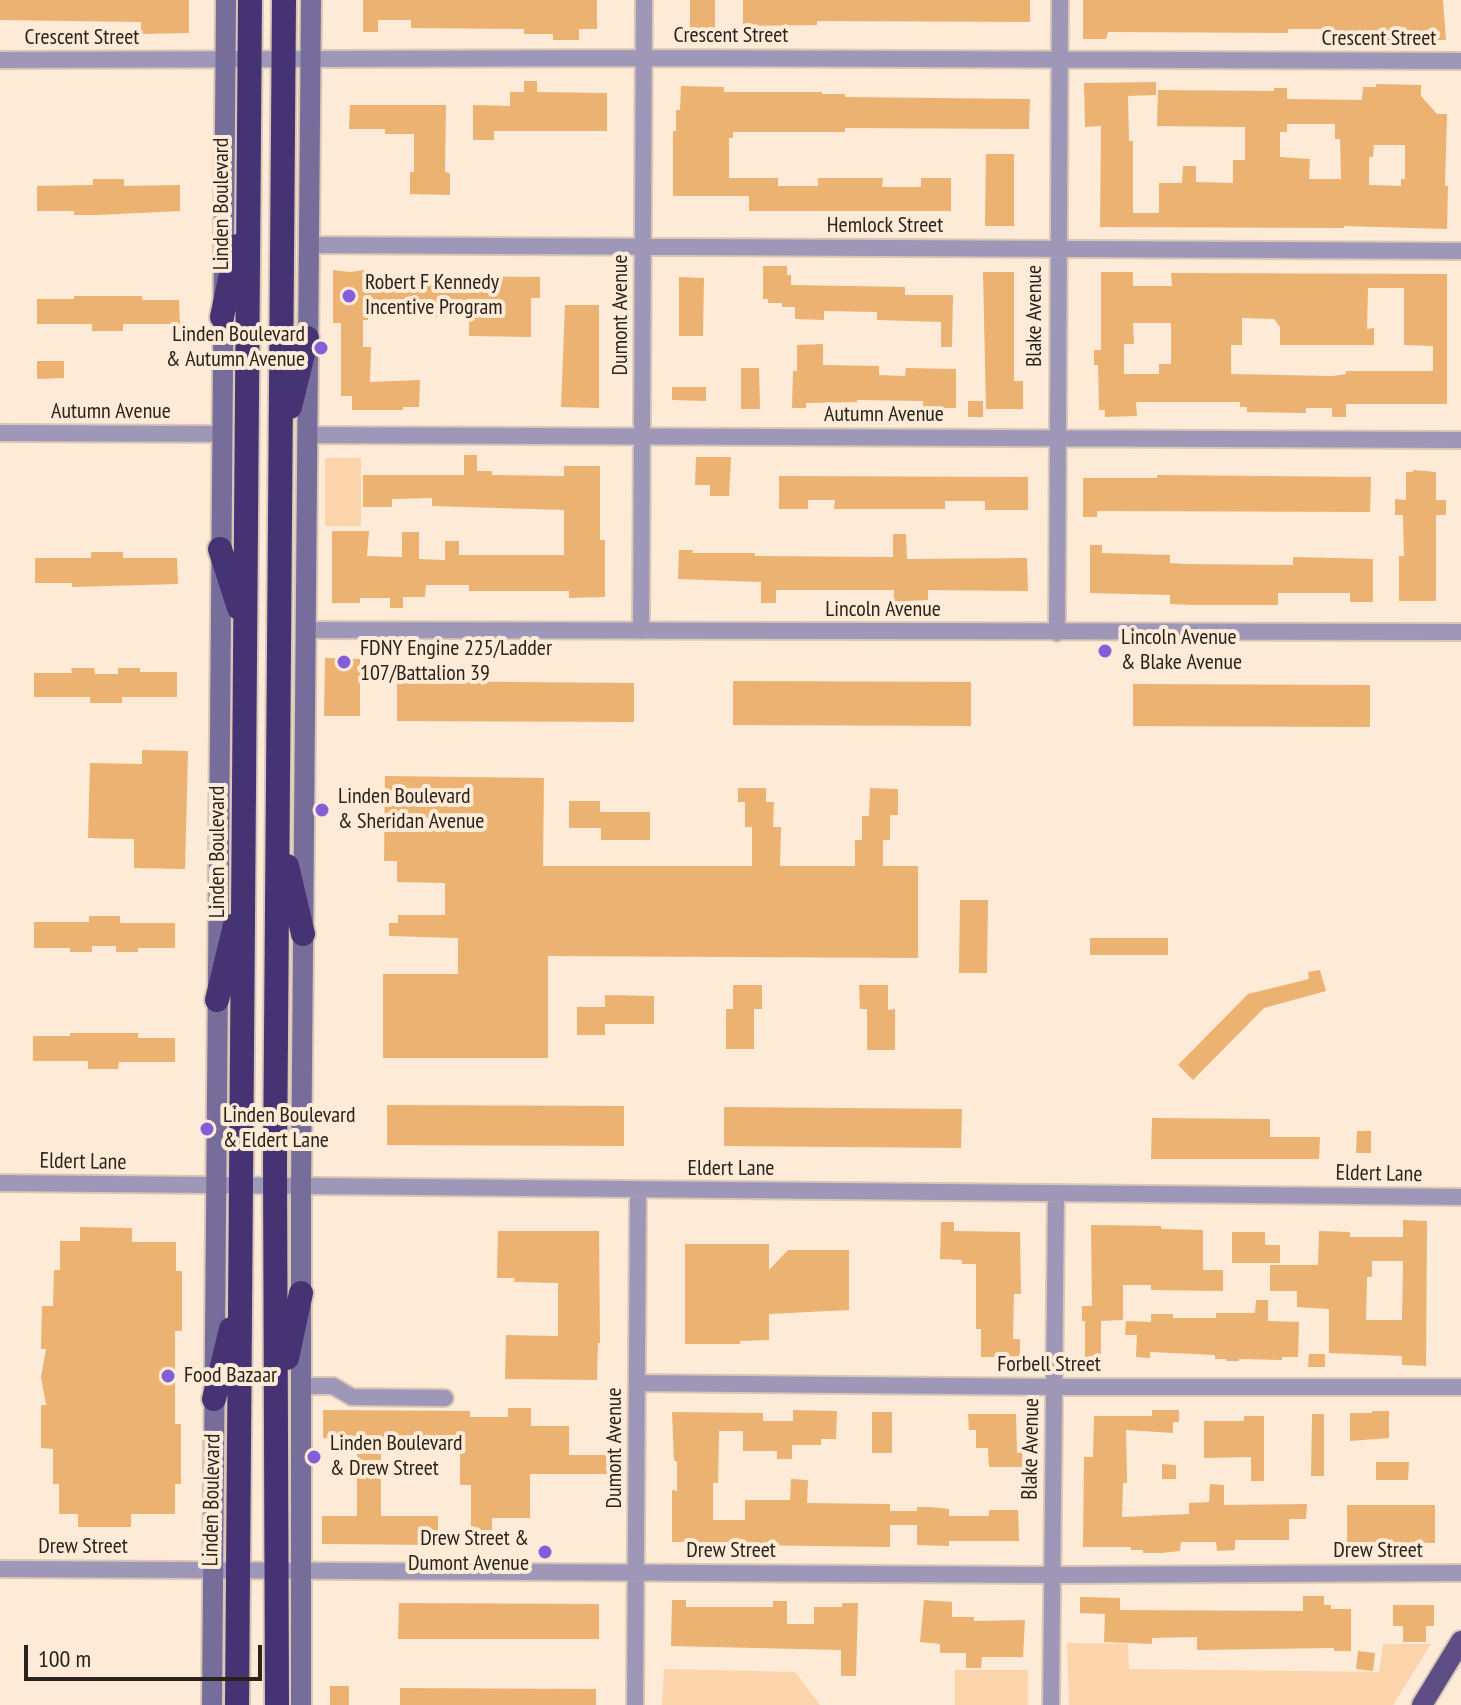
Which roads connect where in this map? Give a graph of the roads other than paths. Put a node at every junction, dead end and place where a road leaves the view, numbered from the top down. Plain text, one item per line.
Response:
1 (226, 0) edge
2 (250, 0) edge
3 (284, 0) edge
4 (311, 0) edge
5 (644, 0) edge
6 (1060, 0) edge
7 (644, 58) junction
8 (225, 59) junction
9 (250, 59) junction
10 (283, 59) junction
11 (311, 59) junction
12 (0, 60) edge
13 (1060, 60) junction
14 (1461, 61) edge
15 (248, 193) junction
16 (308, 245) junction
17 (643, 247) junction
18 (1058, 249) junction
19 (1461, 251) edge
20 (222, 317) junction
21 (307, 338) junction
22 (0, 433) edge
23 (221, 434) junction
24 (306, 435) junction
25 (642, 436) junction
26 (1057, 438) junction
27 (1461, 440) edge
28 (280, 448) junction
29 (220, 549) junction
30 (246, 630) junction
31 (305, 630) junction
32 (641, 631) junction
33 (1461, 632) edge
34 (1057, 633) junction
35 (278, 827) junction
36 (244, 884) junction
37 (303, 934) junction
38 (217, 1000) junction
39 (0, 1183) edge
40 (215, 1186) junction
41 (243, 1186) junction
42 (275, 1187) junction
43 (301, 1187) junction
44 (638, 1190) junction
45 (1056, 1193) junction
46 (1461, 1197) edge
47 (241, 1288) junction
48 (301, 1293) junction
49 (637, 1383) junction
50 (302, 1386) junction
51 (1054, 1387) junction
52 (1461, 1387) edge
53 (445, 1398) dead end
54 (214, 1399) junction
55 (277, 1404) junction
56 (0, 1569) edge
57 (224, 1570) junction
58 (290, 1570) junction
59 (636, 1572) junction
60 (1461, 1573) edge
61 (1052, 1575) junction
62 (1461, 1641) edge
63 (212, 1705) edge
64 (237, 1705) edge
65 (277, 1705) edge
66 (301, 1705) edge
67 (635, 1705) edge
68 (1051, 1705) edge
69 (1422, 1705) edge

1 - 8 street, Linden Boulevard
2 - 9 highway, Linden Boulevard
3 - 10 highway
4 - 11 street
5 - 7 street, Dumont Avenue
6 - 13 street, Blake Avenue
7 - 11 street, Crescent Street
7 - 13 street, Crescent Street
7 - 17 street, Dumont Avenue
8 - 9 street, Crescent Street
8 - 12 street, Crescent Street
8 - 20 street, Linden Boulevard
9 - 10 street, Crescent Street
9 - 15 highway, Linden Boulevard
10 - 11 street, Crescent Street
10 - 28 highway
11 - 16 street
13 - 14 street, Crescent Street
13 - 18 street, Blake Avenue
15 - 20 highway
15 - 30 highway, Linden Boulevard
16 - 17 street, Hemlock Street
16 - 21 street
17 - 18 street, Hemlock Street
17 - 25 street, Dumont Avenue
18 - 19 street, Hemlock Street
18 - 26 street, Blake Avenue
20 - 23 street, Linden Boulevard
21 - 24 street
21 - 28 highway
22 - 23 street, Autumn Avenue
23 - 29 street, Linden Boulevard
24 - 25 street, Autumn Avenue
24 - 31 street
25 - 26 street, Autumn Avenue
25 - 32 street, Dumont Avenue
26 - 27 street, Autumn Avenue
26 - 34 street, Blake Avenue
28 - 35 highway
29 - 30 highway
29 - 38 street, Linden Boulevard
30 - 36 highway, Linden Boulevard
31 - 32 street, Lincoln Avenue
31 - 37 street
32 - 34 street, Lincoln Avenue
33 - 34 street, Lincoln Avenue
35 - 37 highway
35 - 42 highway
36 - 38 highway
36 - 41 highway, Linden Boulevard
37 - 43 street
38 - 40 street, Linden Boulevard
39 - 40 street, Eldert Lane
40 - 41 street, Eldert Lane
40 - 54 street, Linden Boulevard
41 - 42 street, Eldert Lane
41 - 47 highway, Linden Boulevard
42 - 43 street, Eldert Lane
42 - 55 highway
43 - 44 street, Eldert Lane
43 - 48 street
44 - 45 street, Eldert Lane
44 - 49 street, Dumont Avenue
45 - 46 street, Eldert Lane
45 - 51 street, Blake Avenue
47 - 54 highway
47 - 57 highway, Linden Boulevard
48 - 50 street
48 - 55 highway
49 - 51 street, Forbell Street
49 - 59 street, Dumont Avenue
50 - 53 street
50 - 58 street
51 - 52 street, Forbell Street
51 - 61 street, Blake Avenue
54 - 57 street, Linden Boulevard
55 - 58 highway
56 - 57 street, Drew Street
57 - 58 street, Drew Street
57 - 63 street, Linden Boulevard
57 - 64 highway, Linden Boulevard
58 - 59 street, Drew Street
58 - 65 highway
58 - 66 street
59 - 61 street, Drew Street
59 - 67 street, Dumont Avenue
60 - 61 street, Drew Street
61 - 68 street, Blake Avenue
62 - 69 main road

